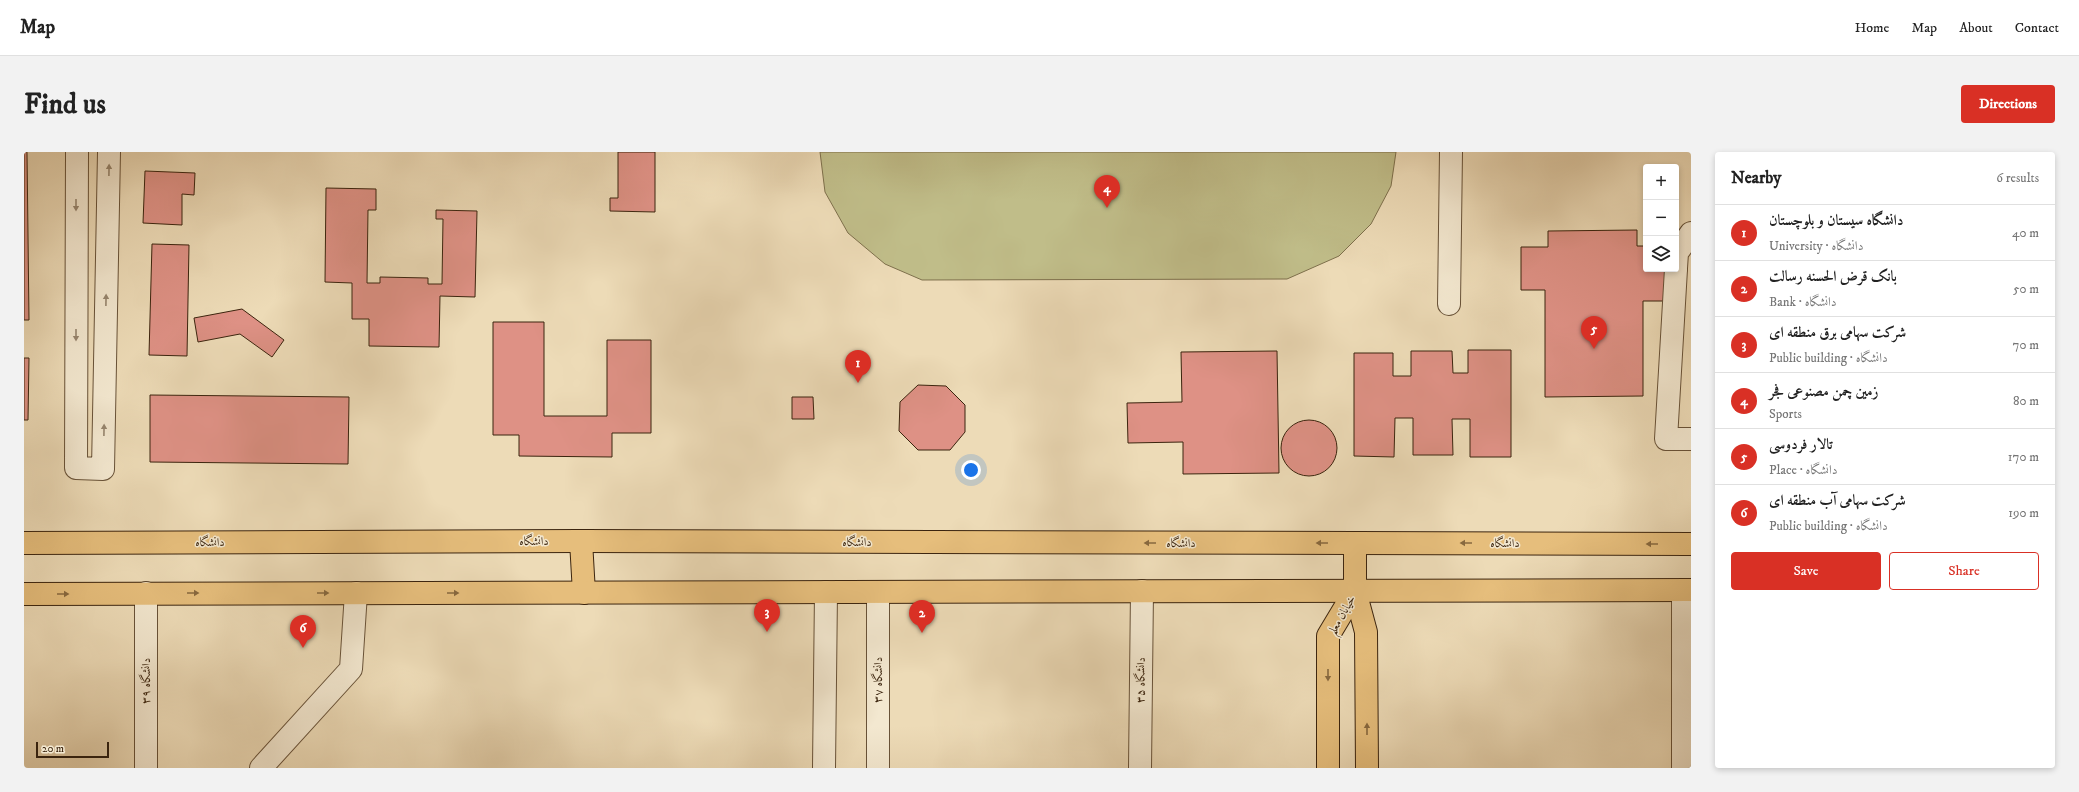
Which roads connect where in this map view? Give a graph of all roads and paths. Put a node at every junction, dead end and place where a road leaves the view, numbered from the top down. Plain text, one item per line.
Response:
1 (77, 152) edge
2 (109, 152) edge
3 (1451, 152) edge
4 (1691, 233) edge
5 (1679, 251) edge
6 (1676, 272) edge
7 (1449, 304) dead end
8 (76, 375) junction
9 (105, 376) junction
10 (1691, 439) edge
11 (581, 541) junction
12 (24, 543) edge
13 (1355, 543) junction
14 (1691, 544) edge
15 (1687, 590) edge
16 (1142, 591) junction
17 (1355, 591) junction
18 (826, 592) junction
19 (878, 592) junction
20 (352, 593) junction
21 (584, 593) junction
22 (24, 594) edge
23 (146, 594) junction
24 (146, 768) edge
25 (261, 768) edge
26 (824, 768) edge
27 (878, 768) edge
28 (1140, 768) edge
29 (1328, 768) edge
30 (1367, 768) edge
31 (1683, 768) edge

1 -> 8 street
9 -> 2 street
3 - 7 street
4 - 5 street
6 - 10 street
8 - 9 street
8 -> 9 street
11 - 12 main road, دانشگاه
13 -> 11 main road, دانشگاه
11 - 21 main road
14 -> 13 main road, دانشگاه
13 - 17 main road
15 - 17 main road
15 - 31 street
16 - 17 main road
16 - 19 main road
16 - 28 street, دانشگاه ۳۵
17 -> 29 main road, خیابان معلم
30 -> 17 main road, خیابان معلم
18 - 19 main road
18 - 21 main road
18 - 26 street
19 - 27 street, دانشگاه ۳۷
20 -> 21 main road
23 -> 20 main road
20 - 25 street
22 -> 23 main road
23 - 24 street, دانشگاه ۳۹

